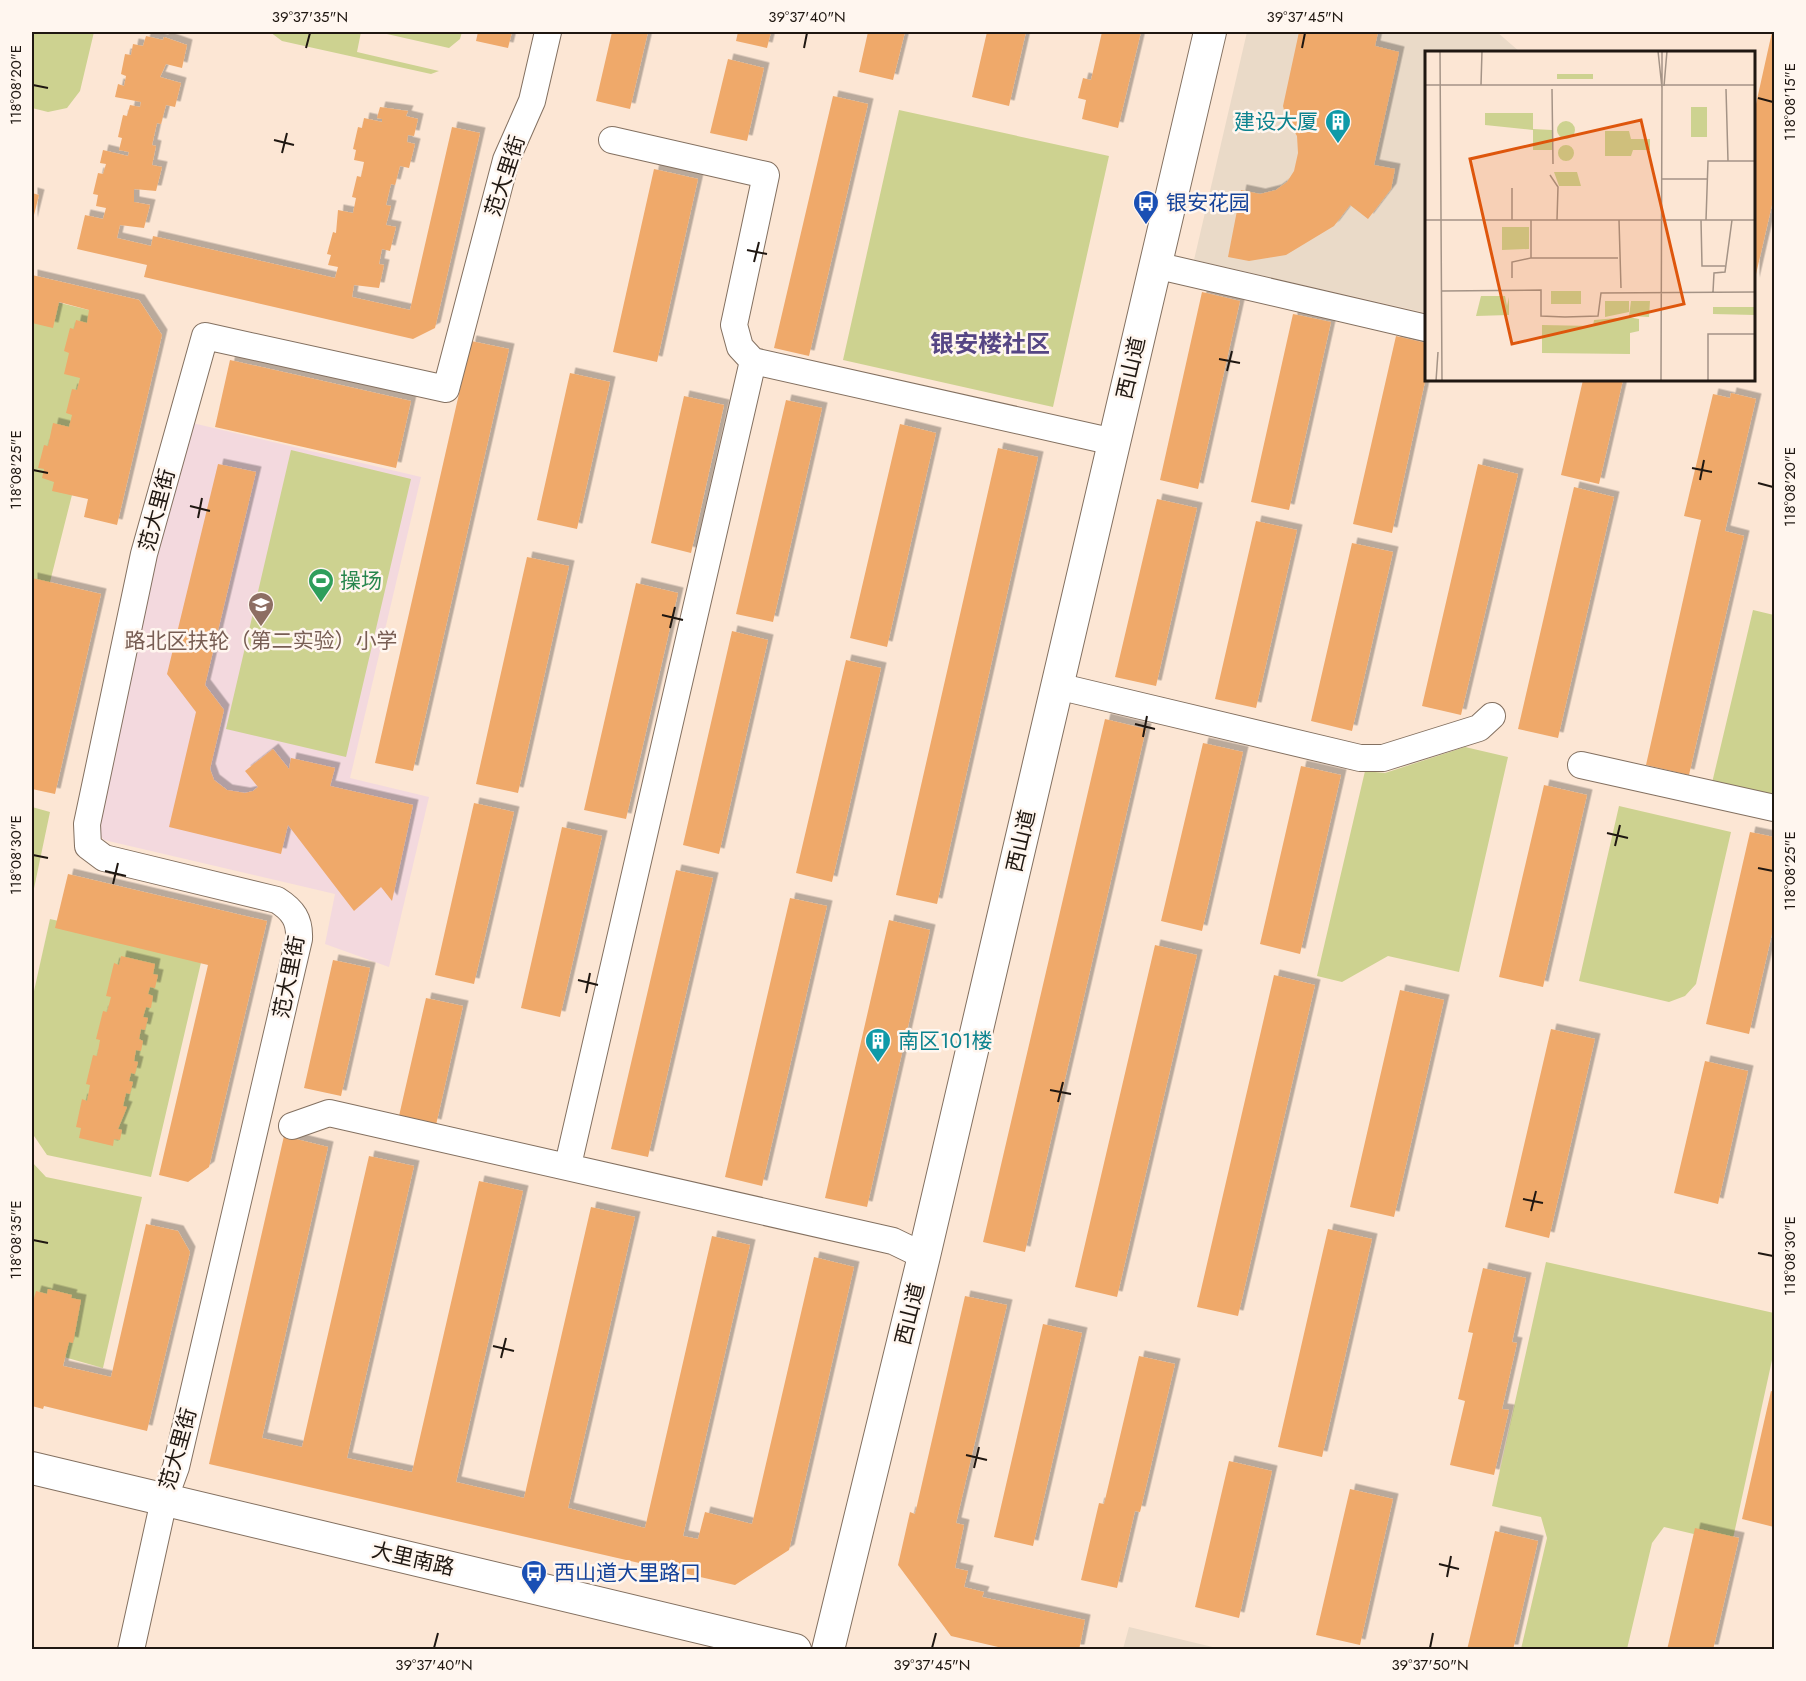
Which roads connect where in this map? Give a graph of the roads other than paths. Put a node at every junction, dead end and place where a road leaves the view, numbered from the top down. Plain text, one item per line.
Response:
1 (538, 32) edge
2 (548, 32) edge
3 (1210, 32) edge
4 (612, 140) dead end
5 (1155, 265) junction
6 (1425, 328) edge
7 (753, 361) junction
8 (1114, 442) junction
9 (1057, 687) junction
10 (1492, 716) dead end
11 (1581, 765) dead end
12 (1774, 808) edge
13 (292, 1126) dead end
14 (568, 1165) junction
15 (924, 1256) junction
16 (32, 1468) edge
17 (164, 1500) junction
18 (131, 1650) edge
19 (795, 1650) edge
20 (828, 1650) edge

1 - 17 street, 范大里街
2 - 17 street, 范大里街
3 - 5 street, 西山道
4 - 7 street
5 - 6 street
5 - 8 street, 西山道
7 - 8 street
7 - 14 street
8 - 9 street, 西山道
9 - 10 street
9 - 15 street, 西山道
11 - 12 street
13 - 14 street
14 - 15 street
15 - 20 street, 西山道
16 - 17 street, 大里南路
17 - 18 street
17 - 19 street, 大里南路

